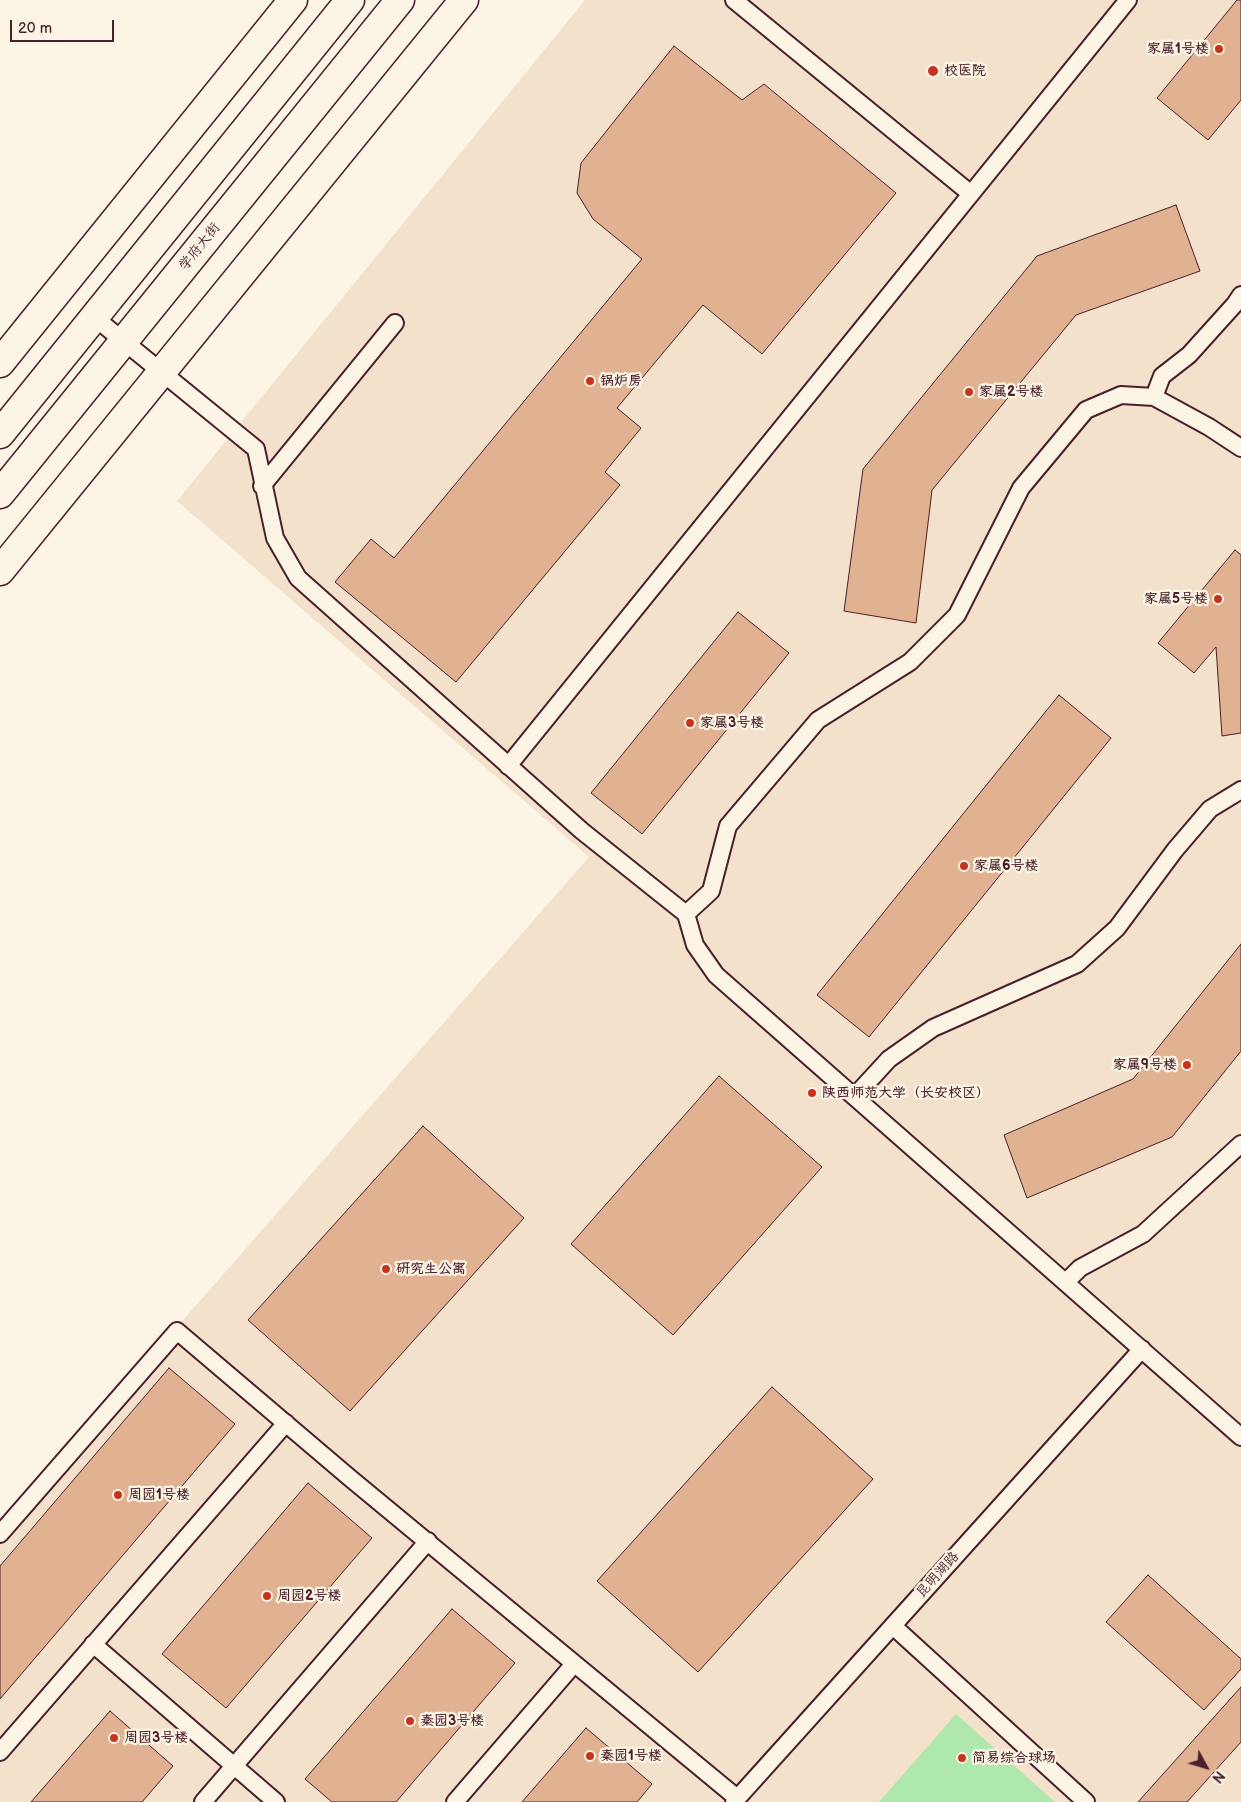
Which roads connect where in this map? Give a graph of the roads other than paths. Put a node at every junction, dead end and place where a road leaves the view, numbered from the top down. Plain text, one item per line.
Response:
1 (293, 0) edge
2 (350, 0) edge
3 (400, 0) edge
4 (464, 0) edge
5 (734, 0) edge
6 (1128, 0) edge
7 (971, 194) junction
8 (1241, 295) edge
9 (94, 317) junction
10 (395, 323) dead end
11 (124, 341) junction
12 (0, 363) edge
13 (161, 372) junction
14 (1154, 397) junction
15 (0, 434) edge
16 (1241, 448) edge
17 (262, 486) junction
18 (0, 494) edge
19 (0, 571) edge
20 (508, 766) junction
21 (1241, 790) edge
22 (686, 914) junction
23 (854, 1096) junction
24 (1241, 1144) edge
25 (1066, 1282) junction
26 (1142, 1349) junction
27 (286, 1423) junction
28 (1241, 1438) edge
29 (0, 1534) edge
30 (428, 1541) junction
31 (893, 1626) junction
32 (93, 1644) junction
33 (574, 1664) junction
34 (0, 1752) edge
35 (234, 1765) junction
36 (736, 1800) edge
37 (203, 1802) edge
38 (276, 1802) edge
39 (455, 1802) edge
40 (1086, 1802) edge

1 - 12 street
2 - 9 street
3 - 11 street, 学府大街
4 - 13 street
5 - 7 lane
6 - 7 lane
7 - 20 lane
8 - 14 lane
9 - 11 lane
9 - 15 street
10 - 17 lane
11 - 13 lane
11 - 18 street, 学府大街
13 - 17 lane
13 - 19 street
14 - 16 lane
14 - 22 lane
17 - 20 lane
20 - 22 lane
21 - 23 lane
22 - 23 lane
23 - 25 lane
24 - 25 lane
25 - 26 lane
26 - 28 lane
26 - 31 lane, 昆明湖路
27 - 29 lane
27 - 30 lane
27 - 32 lane
30 - 33 lane
30 - 35 lane
31 - 36 lane, 昆明湖路
31 - 40 lane
32 - 34 lane
32 - 35 lane
33 - 36 lane
33 - 39 lane
35 - 37 lane
35 - 38 lane

